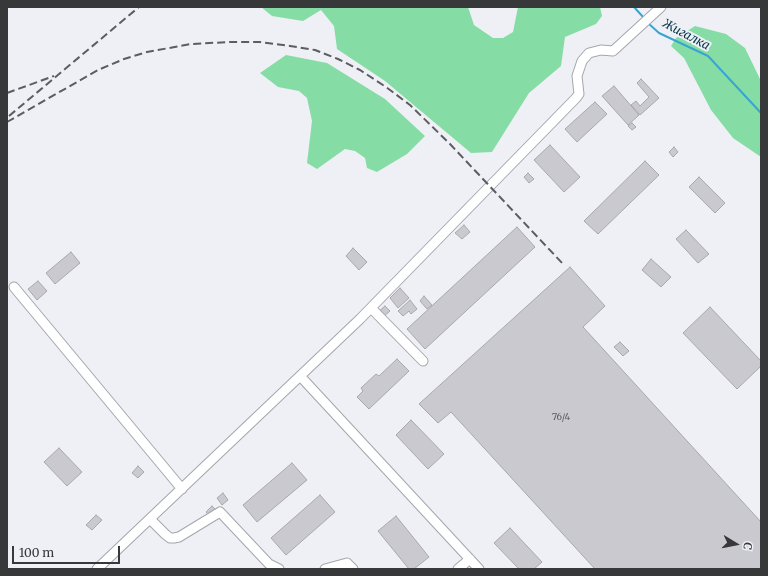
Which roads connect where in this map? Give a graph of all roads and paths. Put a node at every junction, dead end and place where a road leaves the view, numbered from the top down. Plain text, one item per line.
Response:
1 (661, 7) edge
2 (14, 287) dead end
3 (371, 308) junction
4 (423, 361) dead end
5 (301, 377) junction
6 (182, 489) junction
7 (150, 519) junction
8 (470, 559) junction
9 (97, 569) edge
10 (279, 569) edge
11 (325, 569) edge
12 (353, 569) edge
13 (458, 569) edge
14 (480, 569) edge

1 - 3 street
2 - 6 street
3 - 4 street
3 - 5 street
5 - 6 street
5 - 8 street
6 - 7 street
7 - 9 street
7 - 10 street
8 - 13 street
8 - 14 street
11 - 12 street

